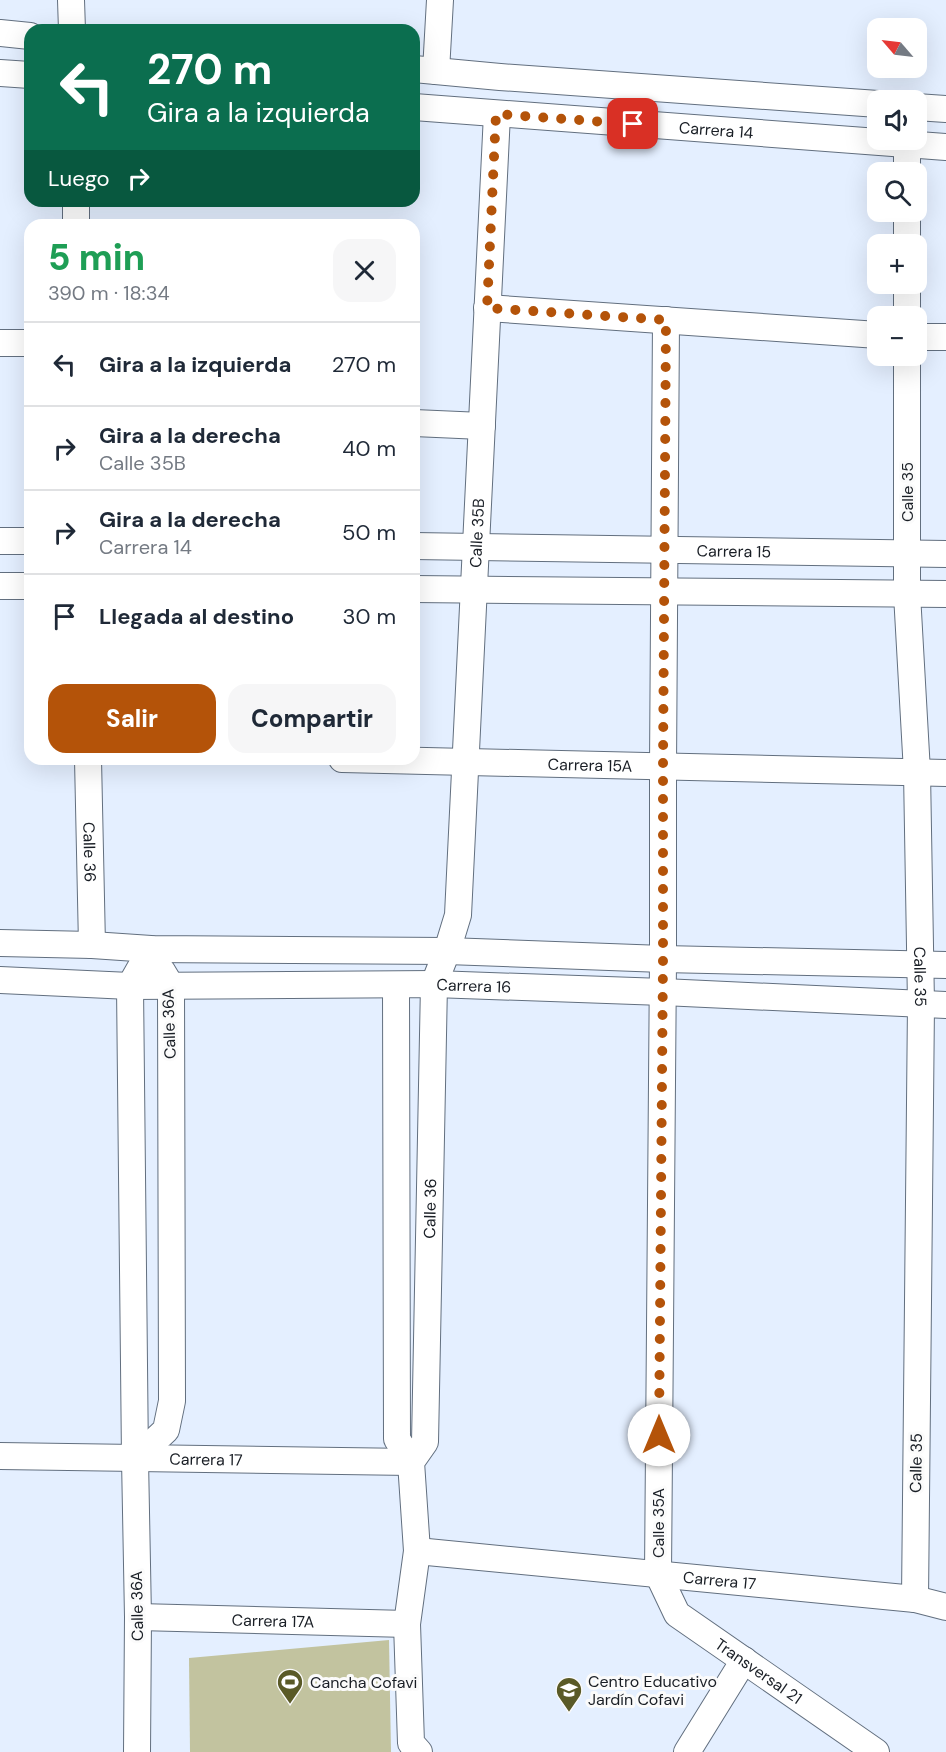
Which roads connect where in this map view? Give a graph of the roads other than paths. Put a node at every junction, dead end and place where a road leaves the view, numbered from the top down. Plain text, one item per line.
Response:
1 (71, 0) edge
2 (440, 0) edge
3 (72, 24) edge
4 (0, 33) edge
5 (24, 35) edge
6 (425, 70) edge
7 (0, 73) edge
8 (24, 75) edge
9 (867, 103) edge
10 (420, 108) edge
11 (927, 108) edge
12 (946, 109) edge
13 (496, 114) junction
14 (867, 141) edge
15 (927, 146) edge
16 (946, 147) edge
17 (487, 308) junction
18 (666, 320) junction
19 (867, 334) edge
20 (927, 337) edge
21 (946, 338) edge
22 (24, 343) edge
23 (0, 344) edge
24 (907, 366) edge
25 (420, 423) edge
26 (482, 426) junction
27 (0, 541) edge
28 (24, 541) edge
29 (420, 546) edge
30 (476, 547) junction
31 (664, 550) junction
32 (907, 553) junction
33 (946, 554) edge
34 (0, 585) edge
35 (24, 586) edge
36 (420, 589) edge
37 (474, 590) junction
38 (664, 591) junction
39 (907, 594) junction
40 (946, 594) edge
41 (420, 761) edge
42 (466, 762) junction
43 (88, 765) edge
44 (663, 767) junction
45 (917, 772) junction
46 (946, 773) edge
47 (0, 943) edge
48 (92, 945) junction
49 (151, 949) junction
50 (447, 951) junction
51 (663, 959) junction
52 (920, 965) junction
53 (946, 965) edge
54 (0, 980) edge
55 (434, 984) junction
56 (130, 986) junction
57 (171, 986) junction
58 (396, 986) junction
59 (663, 992) junction
60 (934, 1004) edge
61 (0, 1456) edge
62 (135, 1459) junction
63 (411, 1462) junction
64 (417, 1551) junction
65 (658, 1574) junction
66 (915, 1599) junction
67 (946, 1607) edge
68 (138, 1617) junction
69 (407, 1624) junction
70 (744, 1660) junction
71 (137, 1752) edge
72 (419, 1752) edge
73 (687, 1752) edge
74 (876, 1752) edge

1 - 3 street
2 - 6 street
4 - 5 street
6 - 9 street
7 - 8 street
10 - 13 street, Carrera 14
11 - 12 street
13 - 14 street, Carrera 14
13 - 17 street, Calle 35B
15 - 16 street, Carrera 14
17 - 18 street
17 - 26 street, Calle 35B
18 - 19 street
18 - 31 street, Calle 35A
20 - 21 street
22 - 23 street
24 - 32 street, Calle 35
25 - 26 street
26 - 30 street, Calle 35B
27 - 28 street
29 - 30 street, Carrera 15
30 - 31 street, Carrera 15
30 - 37 street, Calle 35B
31 - 32 street, Carrera 15
31 - 38 street, Calle 35A
32 - 33 street, Carrera 15
32 - 39 street, Calle 35
34 - 35 street
36 - 37 street
37 - 38 street
37 - 42 street, Calle 35B
38 - 39 street
38 - 44 street, Calle 35A
39 - 40 street
39 - 45 street, Calle 35
41 - 42 street, Carrera 15A
42 - 44 street, Carrera 15A
42 - 50 street, Calle 35B
43 - 48 street, Calle 36
44 - 45 street, Carrera 15A
44 - 51 street, Calle 35A
45 - 46 street, Carrera 15A
45 - 52 street, Calle 35
47 - 48 street, Carrera 16
48 - 49 street, Carrera 16
49 - 50 street, Carrera 16
49 - 56 street
49 - 57 street, Calle 36A
50 - 51 street, Carrera 16
50 - 55 street, Calle 36
51 - 52 street, Carrera 16
51 - 59 street, Calle 35A
52 - 53 street, Carrera 16
52 - 60 street, Calle 35
54 - 56 street, Carrera 16
55 - 58 street, Carrera 16
55 - 59 street, Carrera 16
55 - 63 street, Calle 36
56 - 57 street, Carrera 16
56 - 62 street, Calle 36A
57 - 58 street, Carrera 16
57 - 62 street, Calle 36A
58 - 63 street, Calle 36
59 - 60 street, Carrera 16
59 - 65 street, Calle 35A
60 - 66 street, Calle 35
61 - 62 street, Carrera 17
62 - 63 street, Carrera 17
62 - 68 street, Calle 36A
63 - 64 street, Calle 36
64 - 65 street, Carrera 17
64 - 69 street, Calle 36
65 - 66 street, Carrera 17
65 - 70 street, Transversal 21
66 - 67 street, Carrera 17
68 - 69 street, Carrera 17A
68 - 71 street, Calle 36A
69 - 72 street, Calle 36
70 - 73 street
70 - 74 street, Transversal 21

